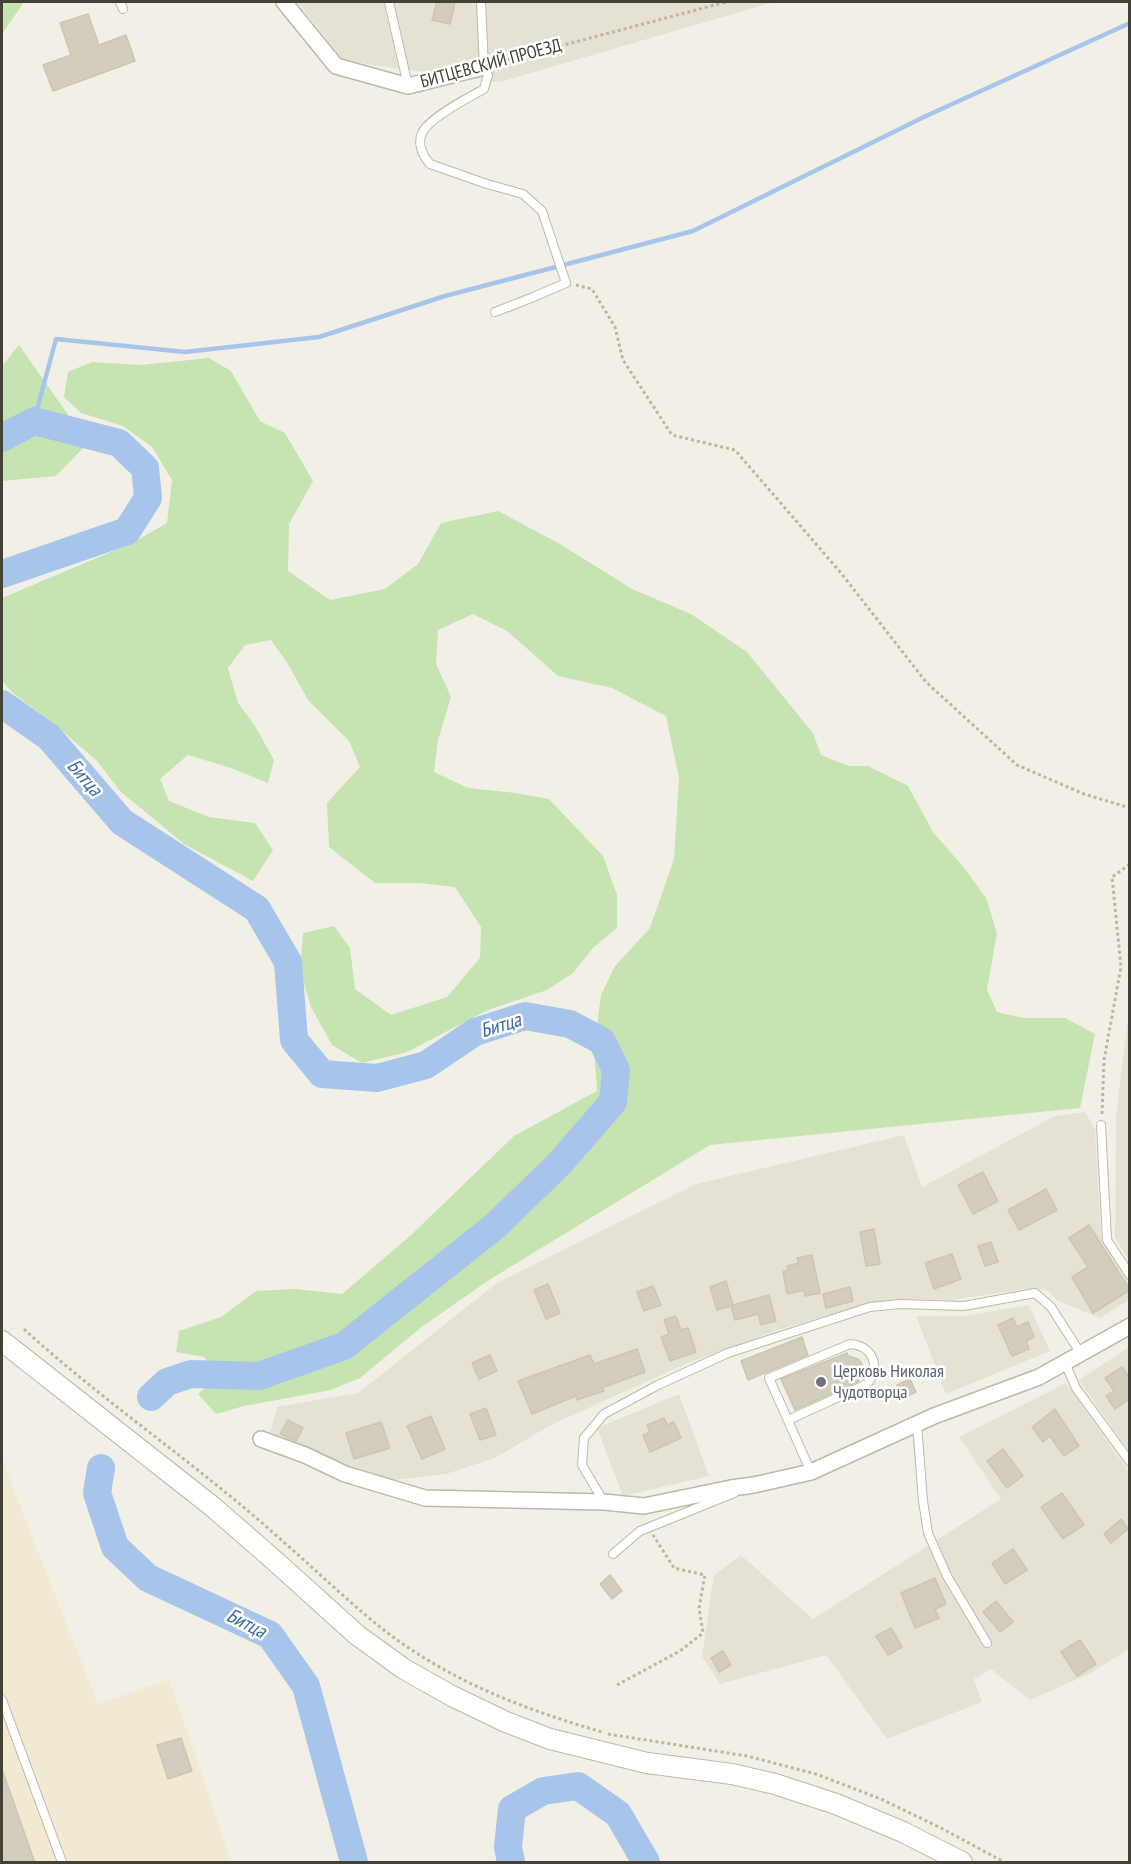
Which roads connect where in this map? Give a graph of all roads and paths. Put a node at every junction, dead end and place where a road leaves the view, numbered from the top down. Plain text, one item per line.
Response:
1 (284, 2) edge
2 (389, 2) edge
3 (481, 2) edge
4 (726, 2) edge
5 (484, 67) junction
6 (408, 87) junction
7 (566, 283) junction
8 (495, 312) dead end
9 (1130, 808) edge
10 (1130, 864) edge
11 (1101, 1125) joint
12 (1130, 1275) edge
13 (1130, 1326) edge
14 (24, 1329) dead end
15 (2, 1341) edge
16 (1081, 1354) junction
17 (1065, 1362) junction
18 (788, 1420) junction
19 (916, 1424) junction
20 (261, 1439) dead end
21 (1130, 1462) edge
22 (811, 1472) junction
23 (754, 1485) junction
24 (604, 1502) junction
25 (649, 1529) junction
26 (613, 1554) dead end
27 (987, 1643) dead end
28 (617, 1685) dead end
29 (2, 1700) edge
30 (62, 1863) edge
31 (962, 1863) edge
32 (1004, 1863) edge

1 - 6 street, БИТЦЕВСКИЙ ПРОЕЗД
2 - 6 lane
3 - 5 lane
4 - 5 path, БИТЦЕВСКИЙ ПРОЕЗД
5 - 6 street, БИТЦЕВСКИЙ ПРОЕЗД
5 - 7 lane
7 - 8 lane
7 - 9 path
10 - 11 path
11 - 12 lane
13 - 16 street
14 - 32 path
15 - 31 street
16 - 17 street
16 - 24 lane
17 - 19 street
17 - 21 lane
18 - 18 lane
18 - 22 lane
19 - 22 street
19 - 27 lane
20 - 24 street
22 - 23 street
23 - 24 street
23 - 25 lane
25 - 26 lane
25 - 28 path
29 - 30 lane

